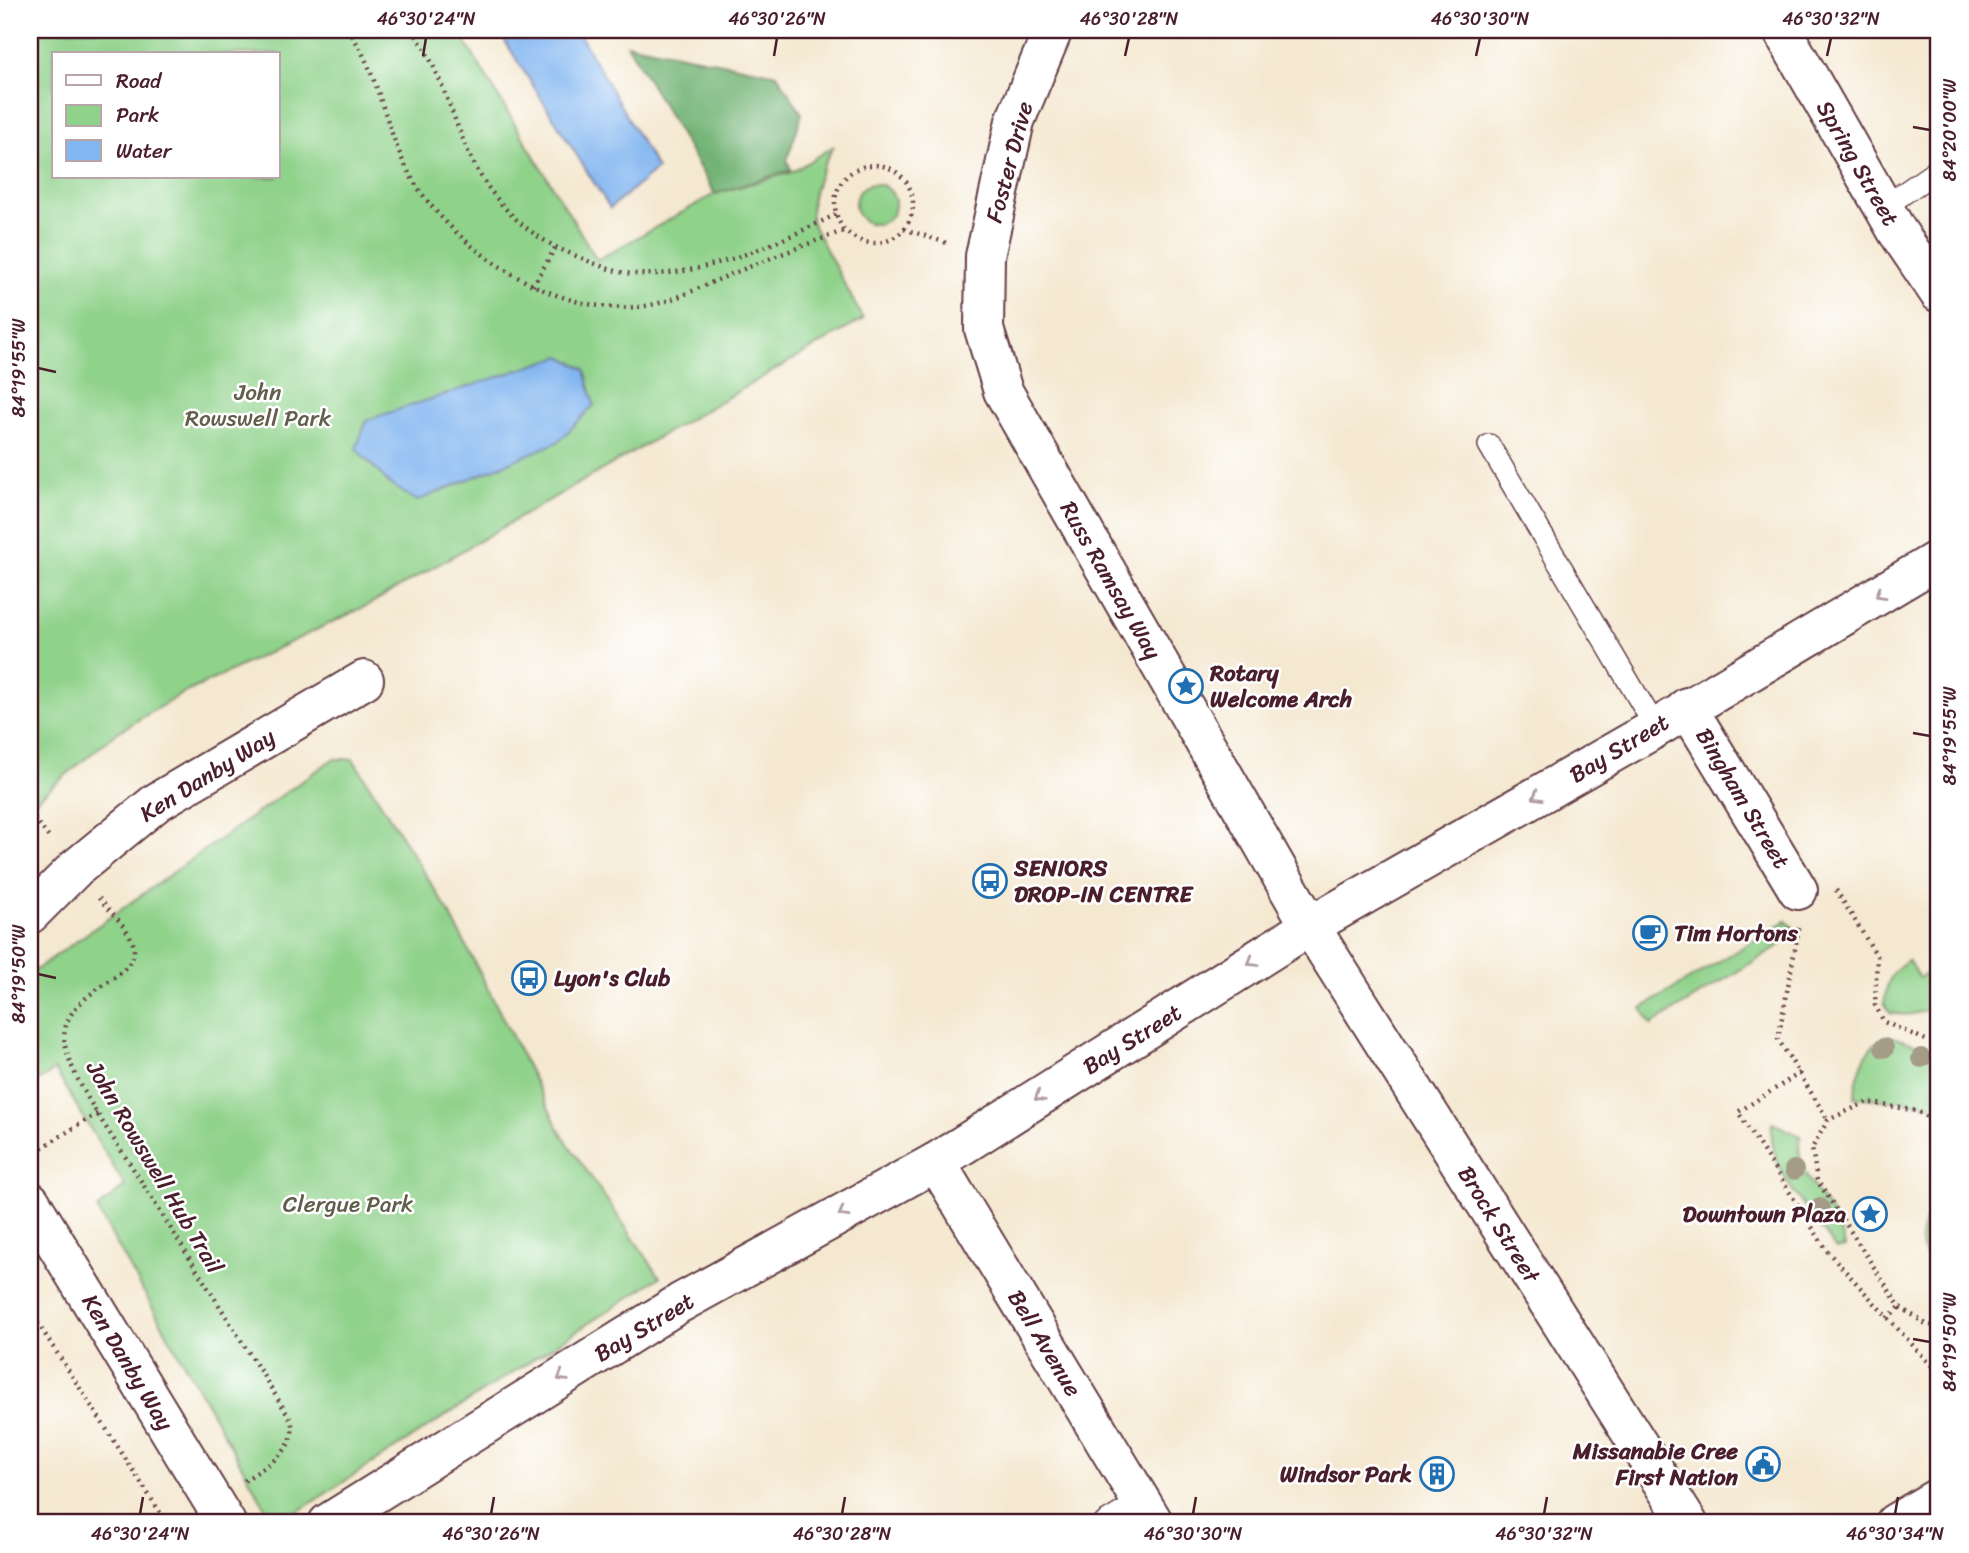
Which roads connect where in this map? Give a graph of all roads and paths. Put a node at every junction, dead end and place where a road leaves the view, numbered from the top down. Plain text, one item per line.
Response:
1 (348, 30) edge
2 (412, 30) edge
3 (1053, 30) edge
4 (1782, 30) edge
5 (1939, 169) edge
6 (1884, 207) junction
7 (837, 214) junction
8 (904, 229) junction
9 (846, 230) junction
10 (555, 248) junction
11 (985, 256) junction
12 (533, 286) junction
13 (1939, 293) edge
14 (1489, 445) dead end
15 (1939, 559) edge
16 (364, 680) dead end
17 (1688, 707) junction
18 (1656, 728) junction
19 (30, 813) edge
20 (75, 869) junction
21 (1810, 900) junction
22 (30, 914) edge
23 (1310, 926) junction
24 (1933, 1043) dead end
25 (1800, 1073) junction
26 (98, 1113) junction
27 (1828, 1120) junction
28 (1939, 1124) edge
29 (30, 1155) edge
30 (936, 1162) junction
31 (30, 1201) edge
32 (1900, 1307) junction
33 (30, 1311) edge
34 (1887, 1318) junction
35 (1939, 1327) edge
36 (1939, 1374) edge
37 (1939, 1497) edge
38 (1147, 1512) edge
39 (220, 1513) edge
40 (167, 1523) edge
41 (328, 1523) edge
42 (1105, 1523) edge
43 (1688, 1523) edge
44 (1895, 1523) edge

1 - 12 path
2 - 10 path
3 - 11 street, Foster Drive
4 - 6 street, Spring Street
5 - 6 lane
6 - 13 street, Spring Street
7 - 8 path
7 - 9 path
7 - 10 path
8 - 9 path
8 - 11 path
9 - 12 path
10 - 12 path
11 - 23 street, Russ Ramsay Way
14 - 18 lane
15 -> 17 street, Bay Street
16 - 20 street, Ken Danby Way
17 - 18 street, Bay Street
17 - 21 street, Bingham Street
18 -> 23 street, Bay Street
19 - 20 path, John Rowswell Hub Trail
20 - 22 street, Ken Danby Way
20 - 26 path, John Rowswell Hub Trail
21 - 24 path
21 - 25 path
23 -> 30 street, Bay Street
23 - 43 street, Brock Street
25 - 27 path
25 - 34 path
26 - 29 path
26 - 39 path, John Rowswell Hub Trail
27 - 28 path
27 - 32 path
30 - 38 street, Bell Avenue
30 -> 41 street, Bay Street
31 - 39 street, Ken Danby Way
32 - 34 path
32 - 35 path
33 - 40 path
34 - 36 path
37 - 44 street
38 - 42 lane

